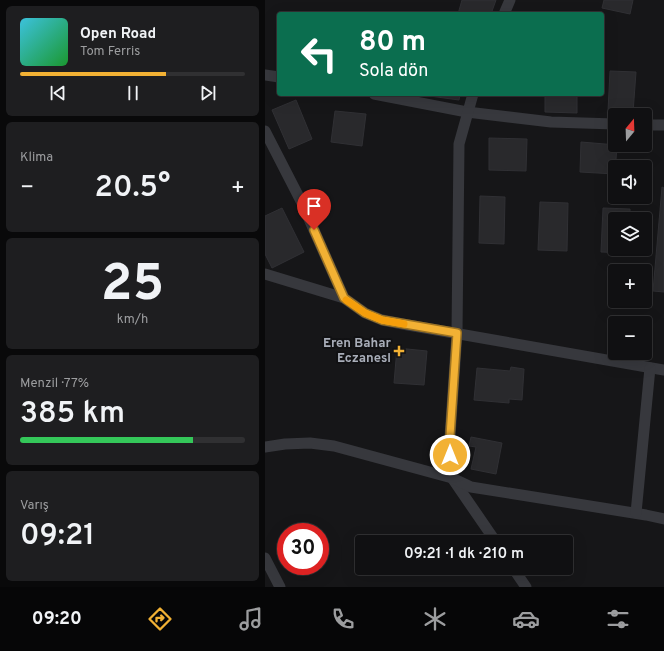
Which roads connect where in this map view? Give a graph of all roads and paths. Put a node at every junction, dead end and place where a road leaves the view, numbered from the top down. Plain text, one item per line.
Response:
1 (510, 0) edge
2 (505, 12) edge
3 (265, 75) edge
4 (277, 77) edge
5 (384, 96) edge
6 (472, 96) edge
7 (467, 112) junction
8 (608, 124) edge
9 (652, 125) edge
10 (664, 125) edge
11 (265, 130) edge
12 (265, 274) edge
13 (344, 298) junction
14 (457, 333) junction
15 (650, 368) junction
16 (664, 370) edge
17 (265, 447) edge
18 (452, 478) junction
19 (636, 514) junction
20 (664, 519) edge
21 (491, 535) edge
22 (265, 558) edge
23 (518, 575) edge
24 (280, 587) edge
25 (527, 587) edge

1 - 2 street
3 - 4 street
5 - 7 street
6 - 7 street
7 - 8 street
7 - 14 street
9 - 10 street
11 - 13 street
12 - 13 street
13 - 14 street
14 - 15 street
14 - 18 street
15 - 16 street
15 - 19 street
17 - 18 street
18 - 19 street
18 - 21 street
19 - 20 street
22 - 24 street
23 - 25 street

